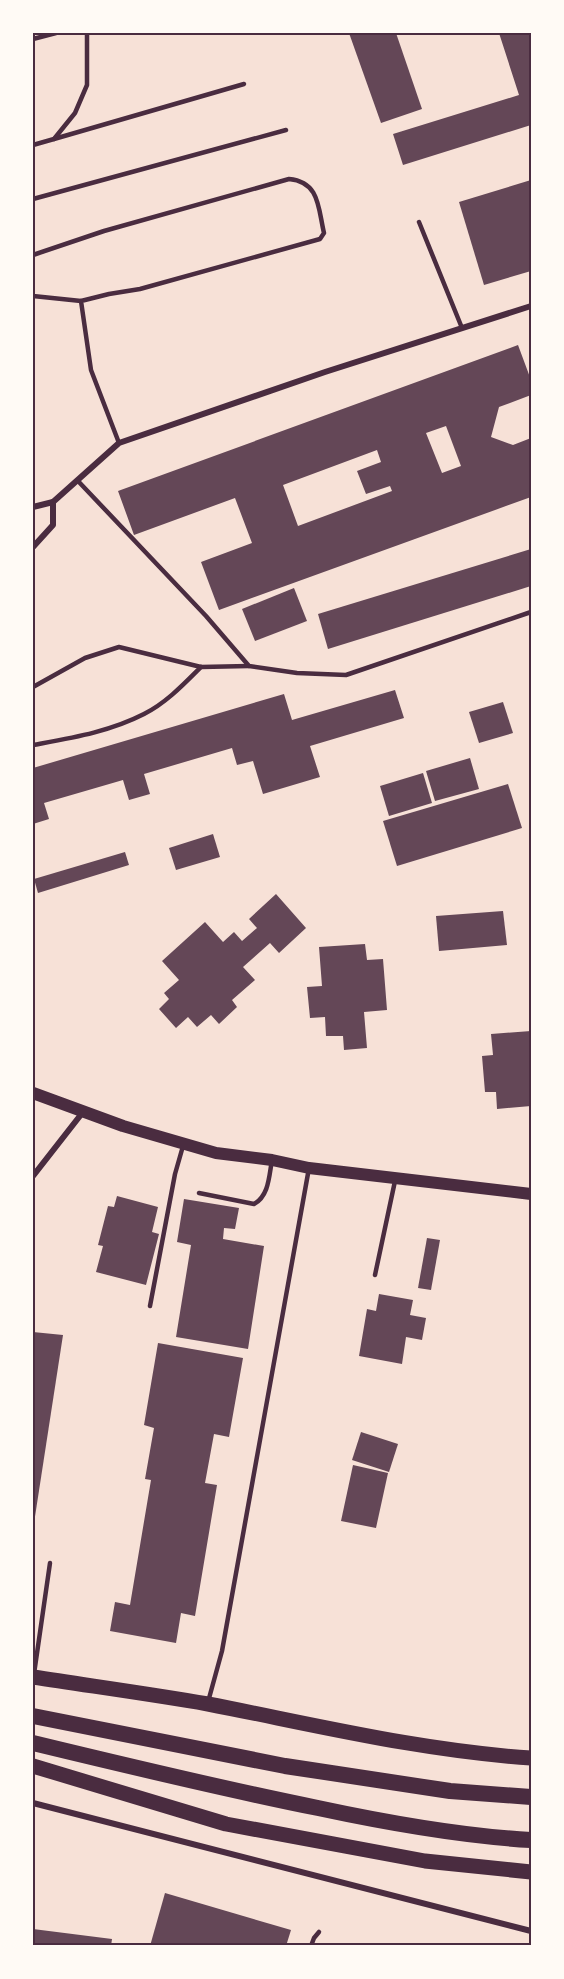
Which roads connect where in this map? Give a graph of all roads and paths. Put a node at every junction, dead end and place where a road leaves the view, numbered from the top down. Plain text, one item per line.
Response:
1 (56, 33) edge
2 (87, 33) edge
3 (33, 39) edge
4 (244, 84) dead end
5 (286, 130) dead end
6 (54, 139) junction
7 (33, 146) edge
8 (33, 199) edge
9 (419, 222) dead end
10 (33, 255) edge
11 (33, 296) edge
12 (81, 301) junction
13 (531, 306) edge
14 (462, 328) junction
15 (119, 443) junction
16 (78, 481) junction
17 (53, 502) junction
18 (33, 507) edge
19 (33, 547) edge
20 (531, 612) edge
21 (249, 666) junction
22 (201, 667) junction
23 (33, 687) edge
24 (33, 746) edge
25 (33, 1093) edge
26 (83, 1111) junction
27 (184, 1143) junction
28 (272, 1160) junction
29 (309, 1168) junction
30 (33, 1176) edge
31 (396, 1178) junction
32 (199, 1193) dead end
33 (531, 1194) edge
34 (375, 1275) dead end
35 (150, 1306) dead end
36 (50, 1563) dead end
37 (33, 1677) edge
38 (208, 1704) junction
39 (33, 1716) edge
40 (33, 1743) edge
41 (531, 1758) edge
42 (33, 1766) edge
43 (531, 1797) edge
44 (33, 1803) edge
45 (531, 1840) edge
46 (531, 1872) edge
47 (531, 1931) edge
48 (319, 1932) dead end
49 (311, 1946) edge

1 - 3 lane
2 - 6 lane
4 - 6 lane
5 - 8 lane
6 - 7 lane
9 - 14 lane
10 - 12 lane
11 - 12 lane
12 - 15 lane
13 - 14 street
14 - 15 street
15 - 16 street
16 - 17 street
16 - 21 lane
17 - 18 street
17 - 19 street
20 - 21 lane
21 - 22 lane
22 - 23 lane
22 - 24 lane
25 - 26 main road
26 - 27 main road
26 - 30 street
27 - 28 main road
27 - 35 lane
28 - 29 main road
28 - 32 lane
29 - 31 main road
29 - 38 lane
31 - 33 main road
31 - 34 lane
36 - 37 lane
37 - 38 main road
38 - 41 main road
39 - 43 highway
40 - 45 highway
42 - 46 main road
44 - 47 street
48 - 49 lane

